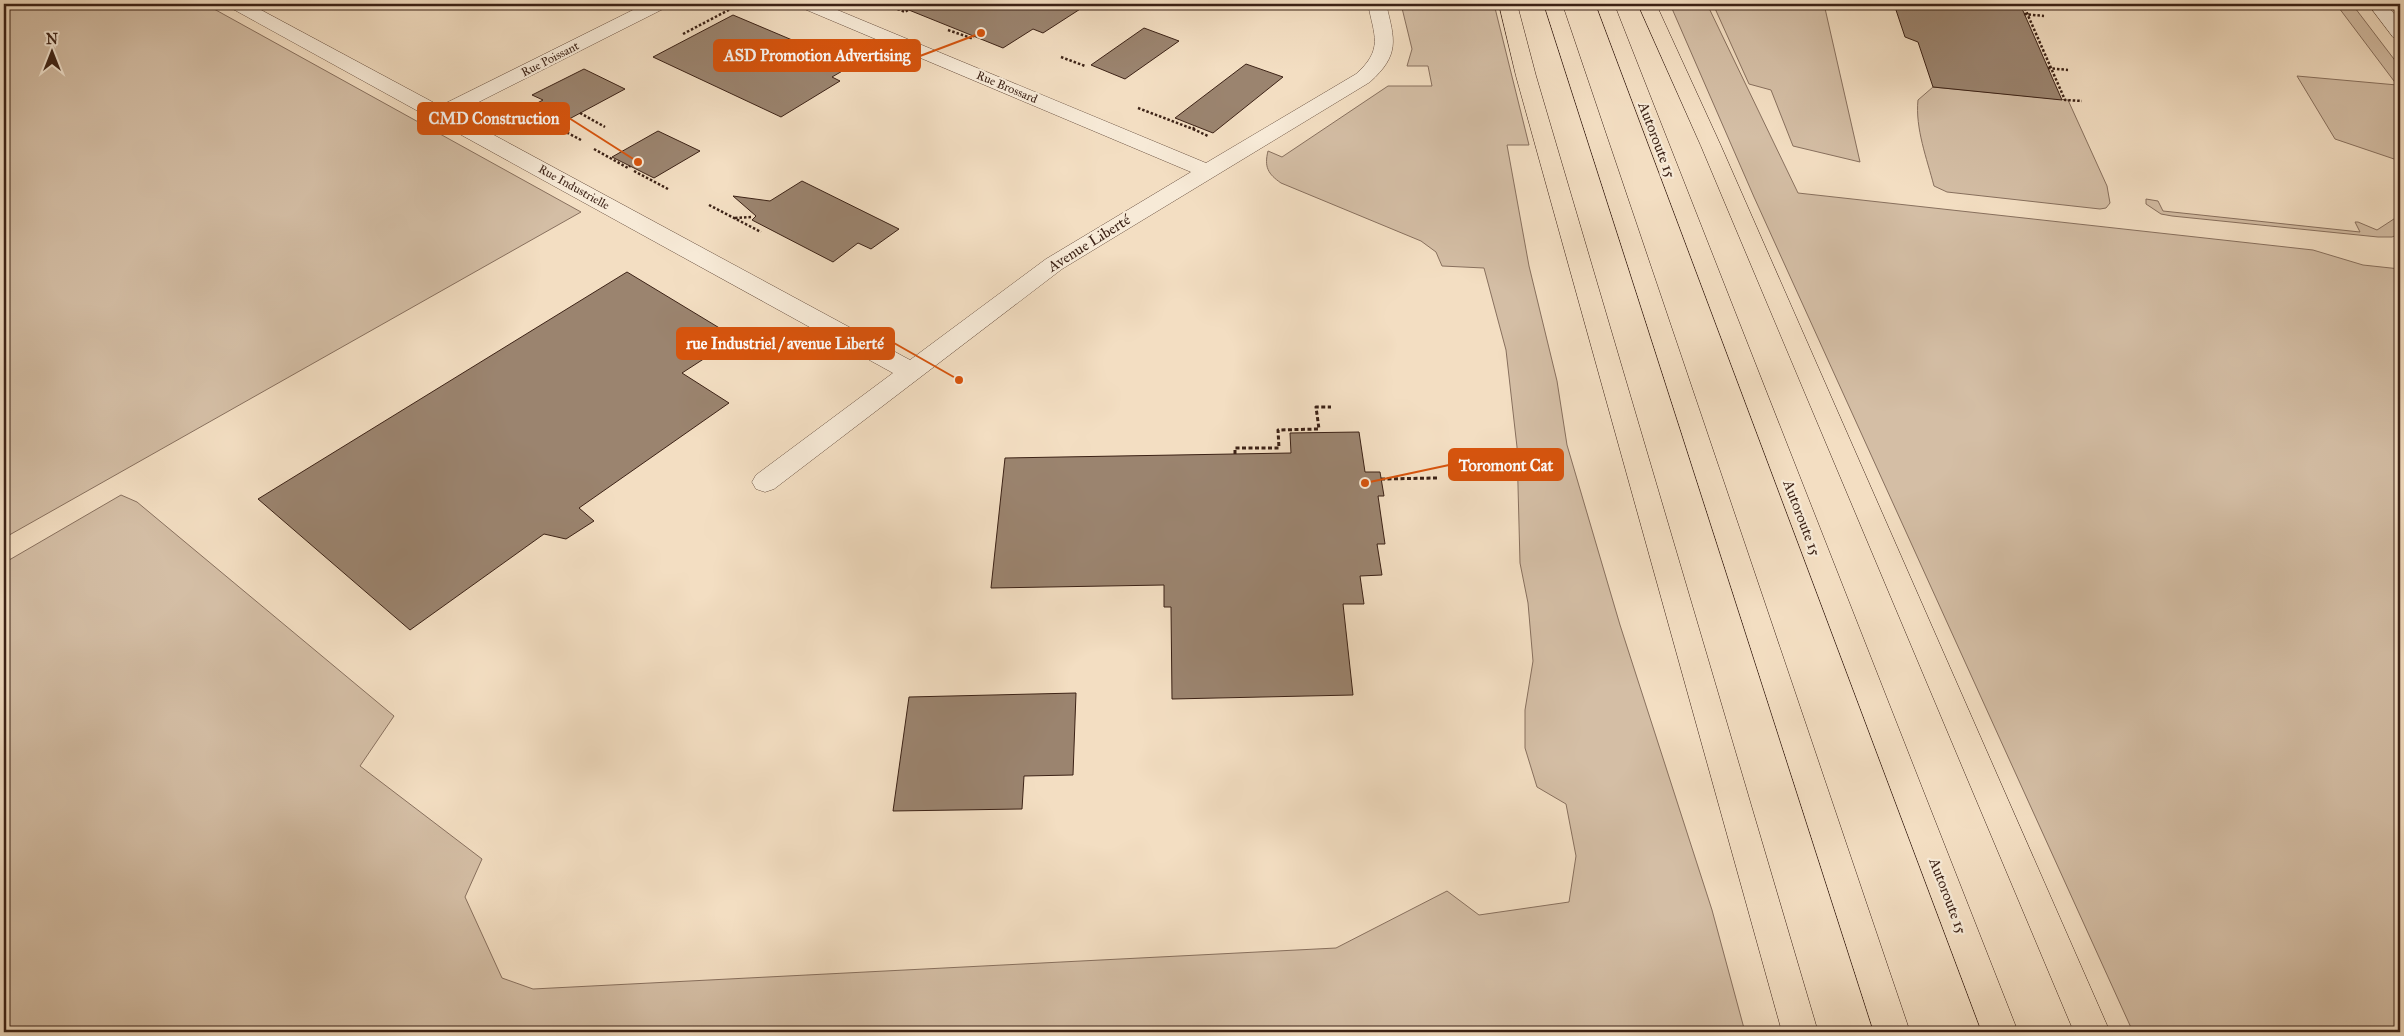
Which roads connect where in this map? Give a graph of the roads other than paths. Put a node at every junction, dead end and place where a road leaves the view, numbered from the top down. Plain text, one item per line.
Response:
1 (237, 4) edge
2 (659, 4) edge
3 (808, 4) edge
4 (1377, 4) edge
5 (1508, 4) edge
6 (1553, 4) edge
7 (1605, 4) edge
8 (1647, 4) edge
9 (2377, 4) edge
10 (2400, 33) edge
11 (440, 114) junction
12 (1206, 171) junction
13 (910, 371) junction
14 (765, 482) dead end
15 (1800, 1032) edge
16 (1892, 1032) edge
17 (2000, 1032) edge
18 (2092, 1032) edge

1 - 11 street, Rue Industrielle
2 - 11 street, Rue Poissant
3 - 12 street, Rue Brossard
4 - 12 street, Avenue Liberté
5 - 15 highway
6 - 16 highway
7 - 17 highway, Autoroute 15
8 - 18 highway
9 - 10 street
11 - 13 street, Rue Industrielle
12 - 13 street, Avenue Liberté
13 - 14 street, Avenue Liberté

